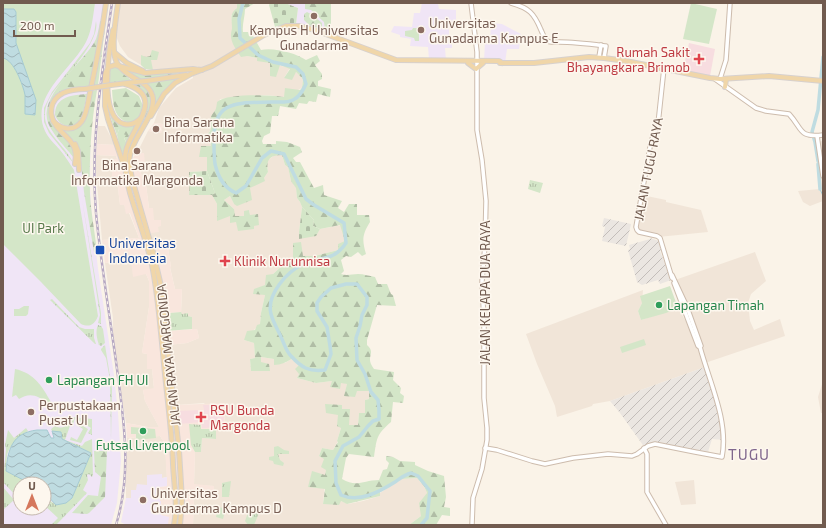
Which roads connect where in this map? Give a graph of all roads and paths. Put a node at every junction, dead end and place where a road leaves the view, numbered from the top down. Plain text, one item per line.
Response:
1 (106, 3) edge
2 (118, 3) edge
3 (471, 3) edge
4 (511, 3) edge
5 (730, 3) edge
6 (117, 11) junction
7 (115, 53) junction
8 (602, 58) junction
9 (447, 61) junction
10 (476, 62) junction
11 (468, 63) junction
12 (483, 63) junction
13 (502, 63) junction
14 (119, 66) junction
15 (107, 68) junction
16 (664, 68) junction
17 (476, 69) junction
18 (202, 70) junction
19 (160, 72) junction
20 (191, 74) junction
21 (715, 79) junction
22 (720, 79) junction
23 (726, 79) junction
24 (822, 81) edge
25 (125, 84) junction
26 (725, 87) junction
27 (143, 115) junction
28 (53, 121) junction
29 (142, 130) junction
30 (63, 133) junction
31 (817, 136) edge
32 (75, 164) dead end
33 (79, 170) dead end
34 (126, 174) junction
35 (823, 176) edge
36 (165, 373) junction
37 (170, 373) junction
38 (485, 448) junction
39 (644, 448) junction
40 (174, 525) edge
41 (180, 525) edge
42 (472, 525) edge
43 (666, 525) edge

1 - 28 main road
2 - 6 main road
3 - 10 street, JALAN KELAPA DUA RAYA
4 - 8 street
5 - 22 street
6 - 7 main road
6 - 15 main road
7 - 14 main road
7 - 19 main road
8 - 13 main road
8 - 16 main road
9 - 10 main road
9 - 11 main road
9 - 18 main road
10 - 11 main road
10 - 12 main road
10 - 13 main road
10 - 17 street, JALAN KELAPA DUA RAYA
11 - 17 main road
12 - 13 main road
12 - 17 main road
14 - 15 main road
14 - 19 main road
14 - 29 main road, JALAN RAYA MARGONDA
15 - 27 main road
15 - 34 main road
16 - 21 main road
16 - 39 street, JALAN TUGU RAYA
17 - 38 street, JALAN KELAPA DUA RAYA
18 - 19 main road
18 - 20 main road
20 - 25 main road, bridge
20 - 29 main road
21 - 22 main road
21 - 26 street
22 - 23 main road
23 - 24 main road
23 - 26 main road
25 - 27 main road
25 - 28 main road, bridge
26 - 31 street
27 - 34 main road
28 - 30 main road
29 - 37 main road, JALAN RAYA MARGONDA
30 - 32 main road
30 - 33 main road
31 - 35 street
34 - 36 main road, JALAN RAYA MARGONDA
36 - 37 main road
36 - 40 main road, JALAN RAYA MARGONDA
37 - 41 main road, JALAN RAYA MARGONDA
38 - 39 street
38 - 42 street, JALAN KELAPA DUA RAYA
39 - 43 street

